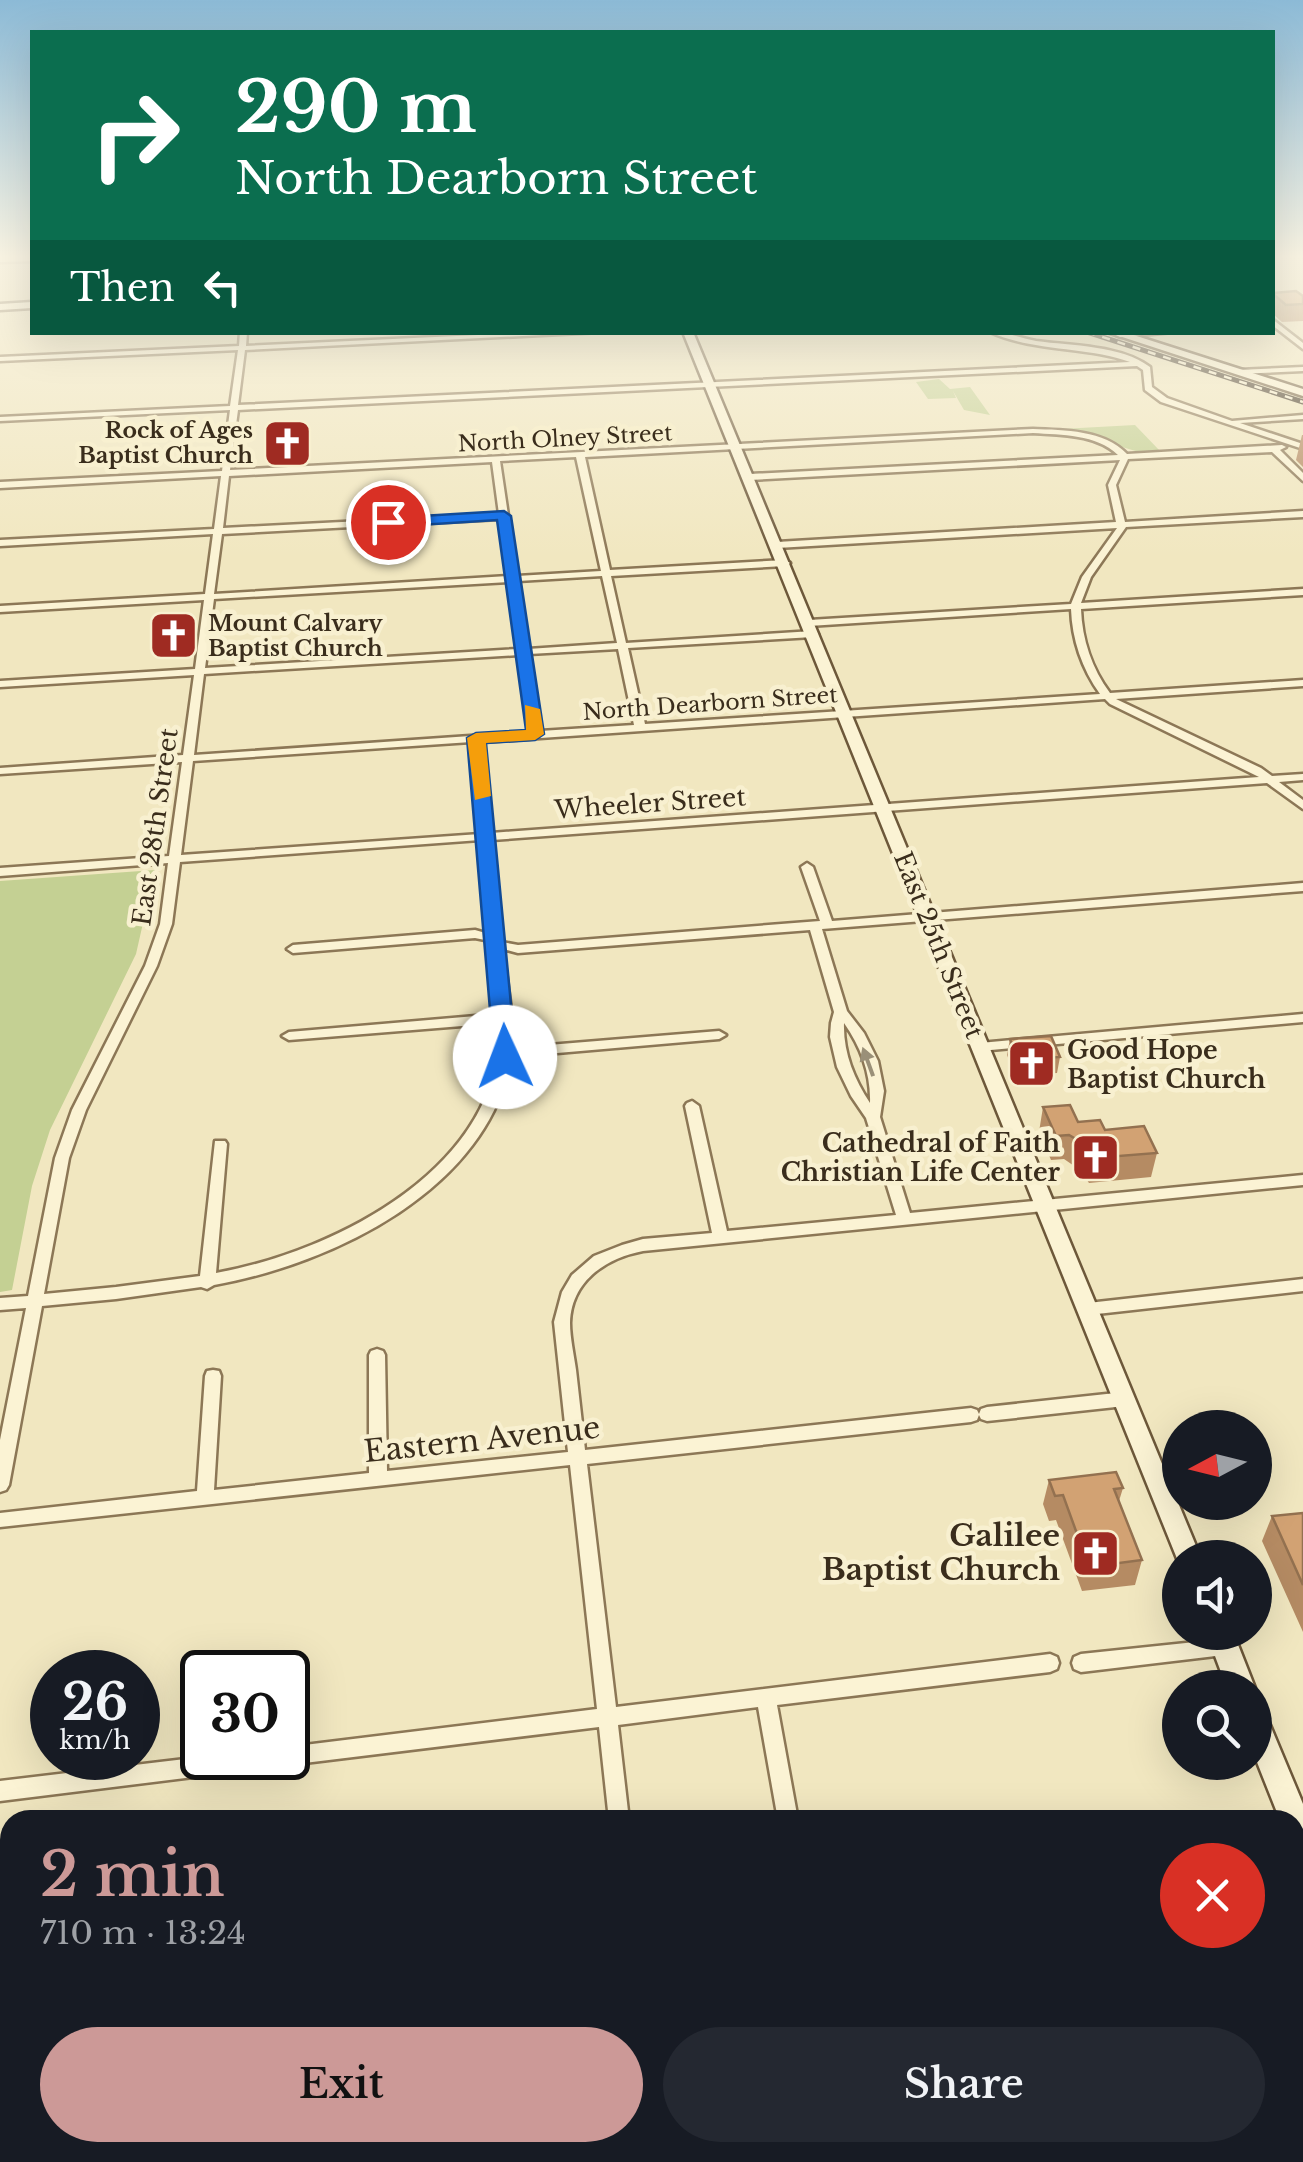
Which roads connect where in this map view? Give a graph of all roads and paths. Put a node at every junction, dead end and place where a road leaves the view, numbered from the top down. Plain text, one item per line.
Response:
1 (68, 356) edge
2 (241, 356) edge
3 (699, 356) edge
4 (1119, 356) edge
5 (1186, 356) edge
6 (0, 359) edge
7 (1141, 364) junction
8 (1303, 369) edge
9 (1238, 372) junction
10 (712, 385) junction
11 (1303, 393) edge
12 (237, 408) junction
13 (1303, 417) edge
14 (0, 419) edge
15 (1226, 421) junction
16 (1298, 446) edge
17 (739, 447) junction
18 (1274, 449) junction
19 (580, 455) junction
20 (1125, 457) junction
21 (496, 459) junction
22 (228, 473) junction
23 (750, 477) junction
24 (1303, 478) edge
25 (0, 484) edge
26 (1303, 514) edge
27 (504, 516) junction
28 (1122, 525) junction
29 (220, 531) junction
30 (0, 543) edge
31 (781, 554) junction
32 (606, 574) junction
33 (513, 579) junction
34 (1303, 592) edge
35 (211, 597) junction
36 (1076, 606) junction
37 (0, 609) edge
38 (811, 628) junction
39 (622, 646) junction
40 (522, 652) junction
41 (200, 672) junction
42 (1303, 683) edge
43 (0, 684) edge
44 (1104, 696) junction
45 (844, 714) junction
46 (640, 727) junction
47 (535, 734) junction
48 (476, 738) junction
49 (188, 758) junction
50 (0, 771) edge
51 (1303, 778) edge
52 (1270, 780) junction
53 (1303, 806) edge
54 (883, 809) junction
55 (486, 837) junction
56 (175, 860) junction
57 (806, 868) dead end
58 (0, 872) edge
59 (1303, 887) edge
60 (927, 918) junction
61 (821, 925) junction
62 (496, 941) junction
63 (293, 949) dead end
64 (840, 1012) junction
65 (504, 1018) junction
66 (1303, 1018) edge
67 (720, 1035) dead end
68 (289, 1036) dead end
69 (980, 1047) junction
70 (504, 1053) junction
71 (692, 1106) dead end
72 (873, 1117) junction
73 (220, 1144) dead end
74 (1303, 1180) edge
75 (1046, 1206) junction
76 (905, 1220) junction
77 (721, 1237) junction
78 (207, 1282) junction
79 (1303, 1286) edge
80 (34, 1300) junction
81 (0, 1304) edge
82 (1088, 1309) junction
83 (377, 1355) dead end
84 (214, 1376) dead end
85 (1124, 1399) junction
86 (577, 1457) junction
87 (378, 1480) junction
88 (0, 1484) edge
89 (205, 1498) junction
90 (0, 1520) edge
91 (1181, 1540) edge
92 (1162, 1650) edge
93 (1050, 1663) dead end
94 (1081, 1663) dead end
95 (766, 1698) junction
96 (607, 1716) junction
97 (310, 1753) edge
98 (1272, 1764) edge
99 (180, 1769) edge
100 (0, 1791) edge
101 (619, 1810) edge
102 (786, 1810) edge
103 (1291, 1810) edge

1 - 6 street
2 - 12 street, East 28th Street
3 - 10 street, East 25th Street
4 - 7 street
5 - 9 street
7 - 10 street
7 - 15 street
8 - 9 street
9 - 11 street
10 - 12 street
10 - 17 street, East 25th Street
12 - 14 street
12 - 22 street, East 28th Street
13 - 15 street
15 - 16 street
16 - 18 street
17 - 19 street, North Olney Street
17 - 20 street, North Olney Street
17 - 23 street, East 25th Street
18 - 20 street
18 - 24 street
19 - 21 street, North Olney Street
19 - 32 street
20 - 23 street
20 - 28 street
21 - 22 street, North Olney Street
21 - 27 street
22 - 25 street, North Olney Street
22 - 29 street, East 28th Street
23 - 31 street, East 25th Street
26 - 28 street
27 - 29 street
27 - 33 street
28 - 31 street
28 - 36 street
29 - 30 street
29 - 35 street, East 28th Street
31 - 32 street
31 - 38 street, East 25th Street
32 - 33 street
32 - 39 street
33 - 35 street
33 - 40 street
34 - 36 street
35 - 37 street
35 - 41 street, East 28th Street
36 - 38 street
36 - 44 street
38 - 39 street
38 - 45 street, East 25th Street
39 - 40 street
39 - 46 street
40 - 41 street
40 - 47 street
41 - 43 street
41 - 49 street, East 28th Street
42 - 44 street, North Dearborn Street
44 - 45 street, North Dearborn Street
44 - 52 street
45 - 46 street, North Dearborn Street
45 - 54 street, East 25th Street
46 - 47 street, North Dearborn Street
47 - 48 street, North Dearborn Street
48 - 49 street, North Dearborn Street
48 - 55 street
49 - 50 street, North Dearborn Street
49 - 56 street, East 28th Street
51 - 52 street, Wheeler Street
52 - 53 street
52 - 54 street, Wheeler Street
54 - 55 street, Wheeler Street
54 - 60 street, East 25th Street
55 - 56 street, Wheeler Street
55 - 62 street
56 - 58 street, Wheeler Street
56 - 80 street, East 28th Street
57 - 61 street
59 - 60 street
60 - 61 street
60 - 69 street, East 25th Street
61 - 62 street
61 - 64 street
62 - 63 street
62 - 65 street
64 - 72 street
72 -> 64 street
65 - 68 street
65 - 70 street
66 - 69 street
67 - 70 street
69 - 75 street, East 25th Street
70 - 78 street
71 - 77 street
72 - 76 street
73 - 78 street
74 - 75 street
75 - 76 street
75 - 82 street, East 25th Street
76 - 77 street
77 - 86 street
78 - 80 street
79 - 82 street
80 - 81 street
80 - 88 street, East 28th Street
82 - 85 street, East 25th Street
83 - 87 street
84 - 89 street
85 - 86 street, Eastern Avenue
85 - 91 street, East 25th Street
86 - 87 street, Eastern Avenue
86 - 96 street
87 - 89 street, Eastern Avenue
89 - 90 street, Eastern Avenue
92 - 94 street
93 - 95 street
95 - 96 street
95 - 102 street
96 - 97 street
96 - 101 street
98 - 103 street
99 - 100 street

